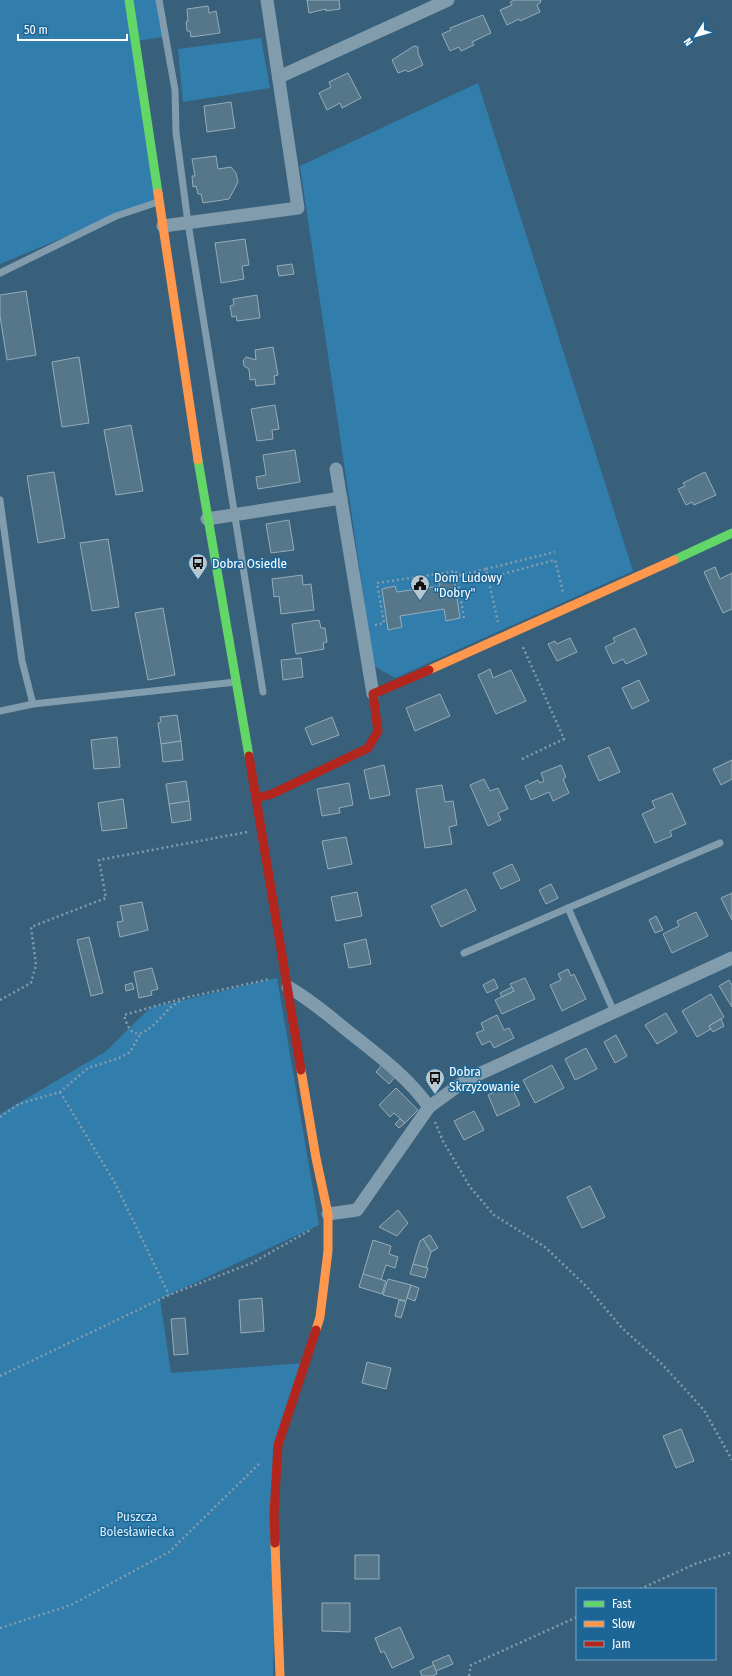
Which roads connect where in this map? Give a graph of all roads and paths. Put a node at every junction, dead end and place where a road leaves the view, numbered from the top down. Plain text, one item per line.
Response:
1 (129, 0) edge
2 (159, 0) edge
3 (267, 0) edge
4 (448, 0) edge
5 (279, 77) junction
6 (160, 201) junction
7 (188, 223) junction
8 (163, 226) junction
9 (0, 273) edge
10 (336, 469) dead end
11 (341, 498) junction
12 (0, 500) edge
13 (235, 514) junction
14 (1, 518) edge
15 (207, 518) junction
16 (732, 533) edge
17 (555, 552) dead end
18 (486, 569) junction
19 (457, 576) junction
20 (488, 578) junction
21 (568, 608) junction
22 (464, 618) dead end
23 (362, 627) junction
24 (516, 631) junction
25 (502, 638) junction
26 (237, 682) junction
27 (263, 692) dead end
28 (373, 694) junction
29 (33, 704) junction
30 (0, 711) edge
31 (522, 760) dead end
32 (256, 798) junction
33 (261, 830) junction
34 (720, 843) dead end
35 (568, 908) junction
36 (464, 953) dead end
37 (732, 958) edge
38 (287, 981) junction
39 (184, 998) junction
40 (0, 1000) edge
41 (614, 1012) junction
42 (141, 1034) junction
43 (60, 1092) junction
44 (428, 1107) junction
45 (0, 1117) edge
46 (328, 1214) junction
47 (169, 1295) junction
48 (0, 1376) edge
49 (732, 1460) edge
50 (262, 1461) dead end
51 (732, 1552) edge
52 (642, 1588) edge
53 (576, 1617) edge
54 (0, 1628) edge
55 (280, 1676) edge
56 (469, 1676) edge

1 - 6 main road
2 - 7 lane
3 - 5 street
4 - 5 street
5 - 7 street
6 - 8 main road
6 - 9 lane
7 - 8 street
7 - 13 lane
8 - 15 main road
10 - 11 street
11 - 13 street
11 - 23 street
12 - 14 lane
13 - 15 street
13 - 27 lane
14 - 29 lane
15 - 26 main road
16 - 21 main road
17 - 18 path
18 - 19 path
18 - 20 path
19 - 22 path
19 - 23 path
20 - 21 path
20 - 25 path
21 - 24 main road
23 - 28 street
24 - 25 main road
24 - 31 path
25 - 28 main road
26 - 29 lane
26 - 32 main road
28 - 32 main road
29 - 30 lane
32 - 33 main road
33 - 38 main road
33 - 40 path
34 - 35 lane
35 - 36 lane
35 - 41 lane
37 - 41 street
38 - 39 path
38 - 44 street
38 - 46 main road
39 - 42 path
39 - 42 path
41 - 44 street
42 - 43 path
43 - 45 path
43 - 47 path
44 - 46 street
44 - 49 path
46 - 47 path
46 - 55 main road
47 - 48 path
50 - 54 path
51 - 52 path
53 - 56 path

